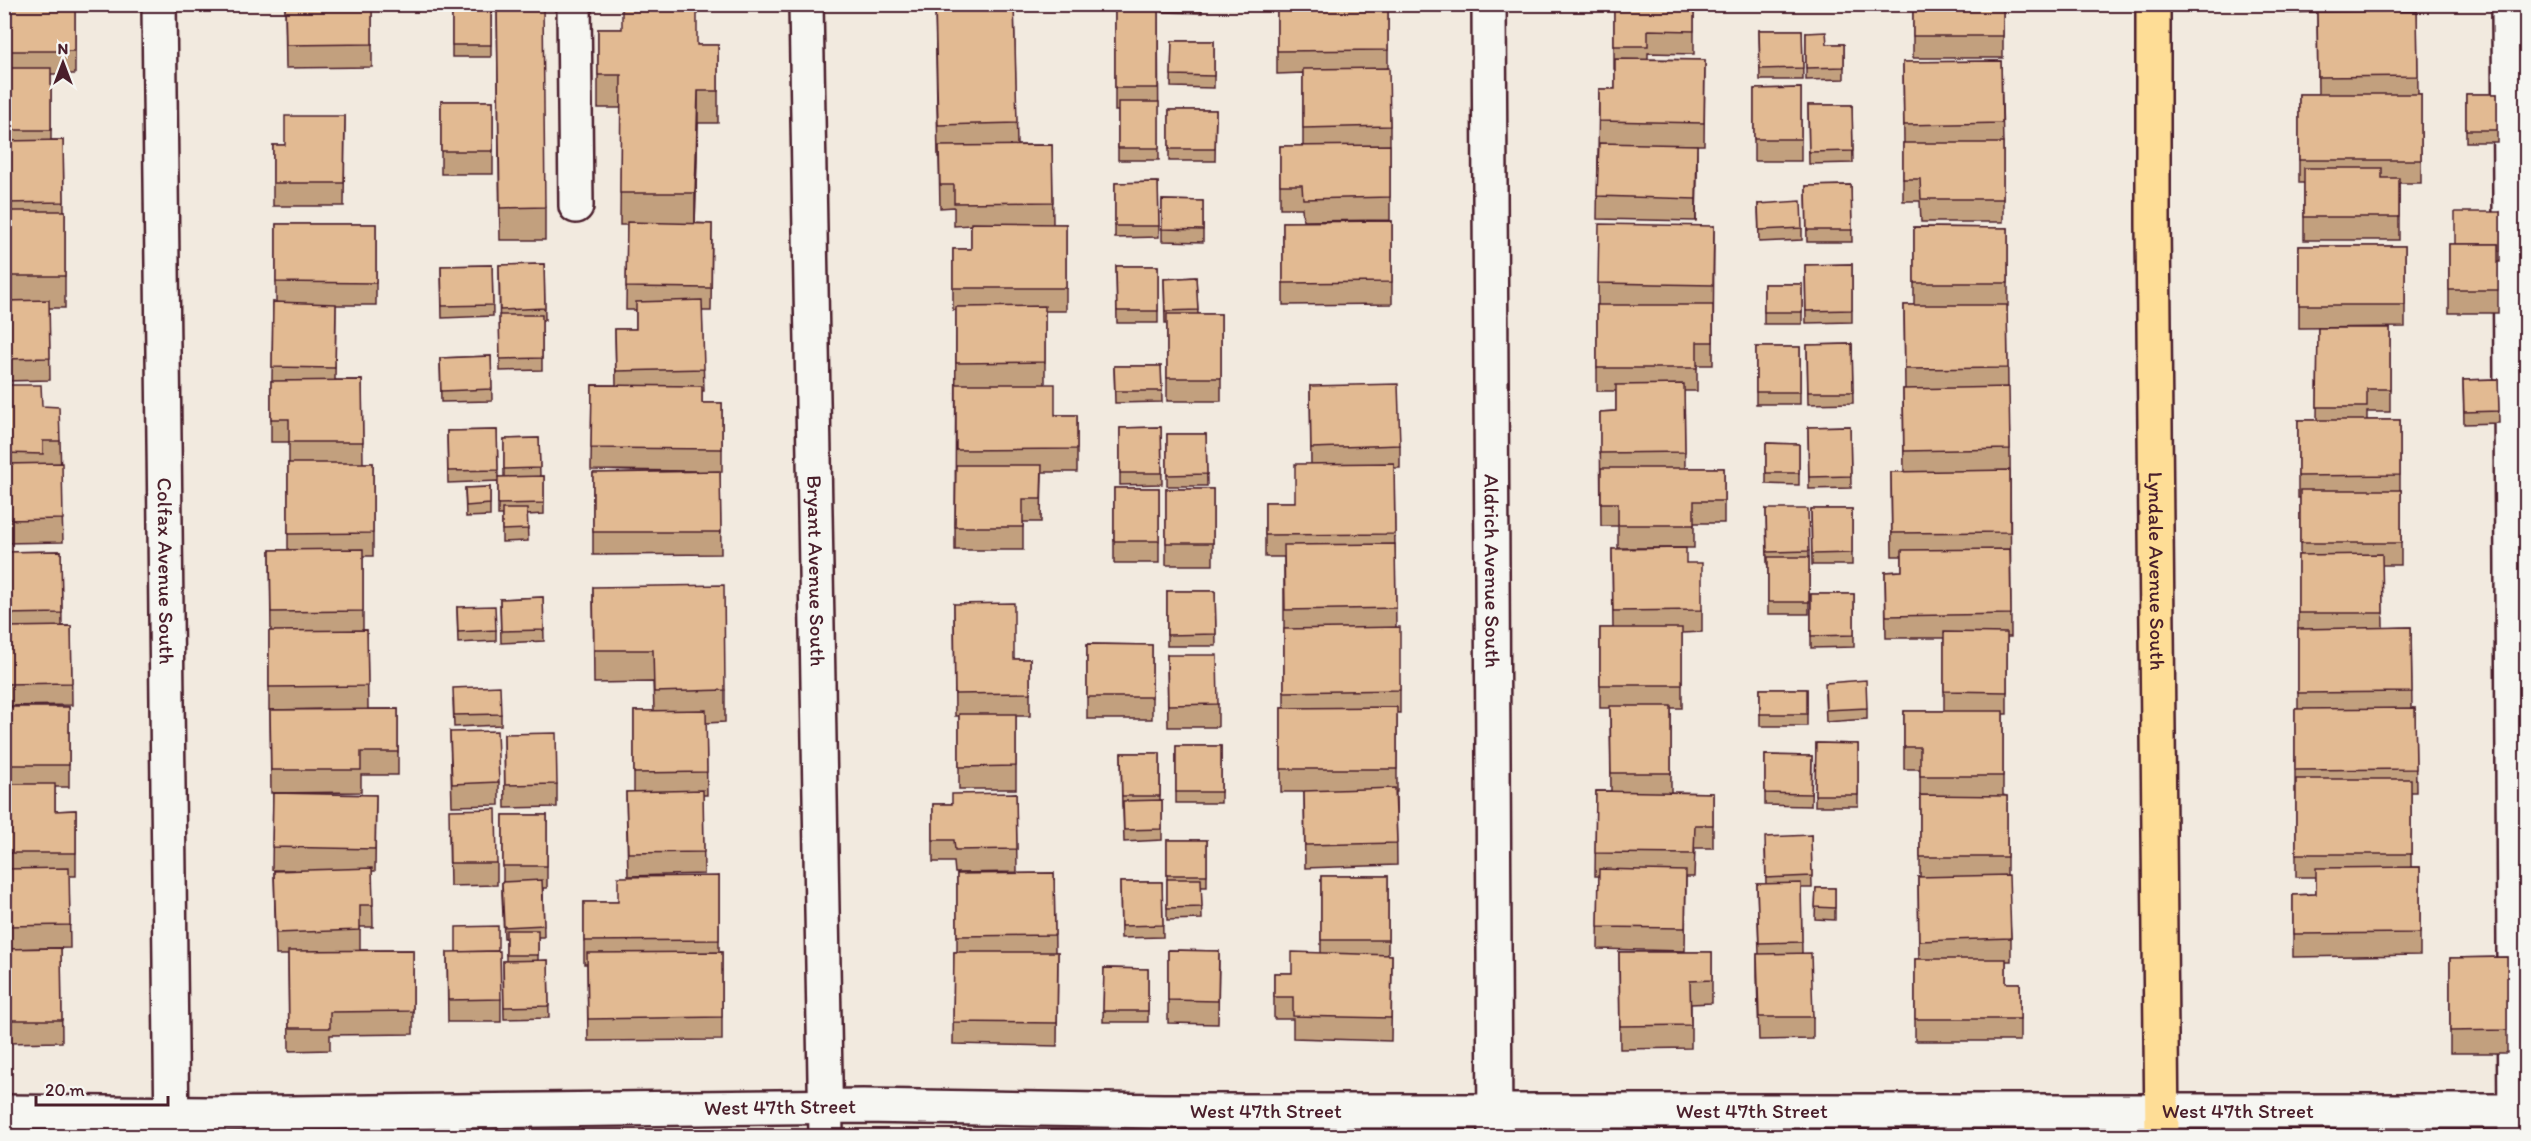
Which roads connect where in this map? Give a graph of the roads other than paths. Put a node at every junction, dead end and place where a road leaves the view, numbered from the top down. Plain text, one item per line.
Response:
1 (159, 4) edge
2 (574, 4) edge
3 (806, 4) edge
4 (1489, 4) edge
5 (2153, 4) edge
6 (2509, 4) edge
7 (576, 206) dead end
8 (4, 1112) edge
9 (2519, 1120) edge
10 (825, 1122) edge
11 (1163, 1124) edge
12 (1495, 1124) edge
13 (2162, 1124) edge
14 (172, 1125) edge

1 - 14 street, Colfax Avenue South
2 - 7 street
3 - 10 street, Bryant Avenue South
4 - 12 street, Aldrich Avenue South
5 - 13 main road, Lyndale Avenue South
6 - 9 street
8 - 14 street, West 47th Street
9 - 13 street, West 47th Street
10 - 11 street, West 47th Street
10 - 14 street, West 47th Street
11 - 12 street, West 47th Street
12 - 13 street, West 47th Street

